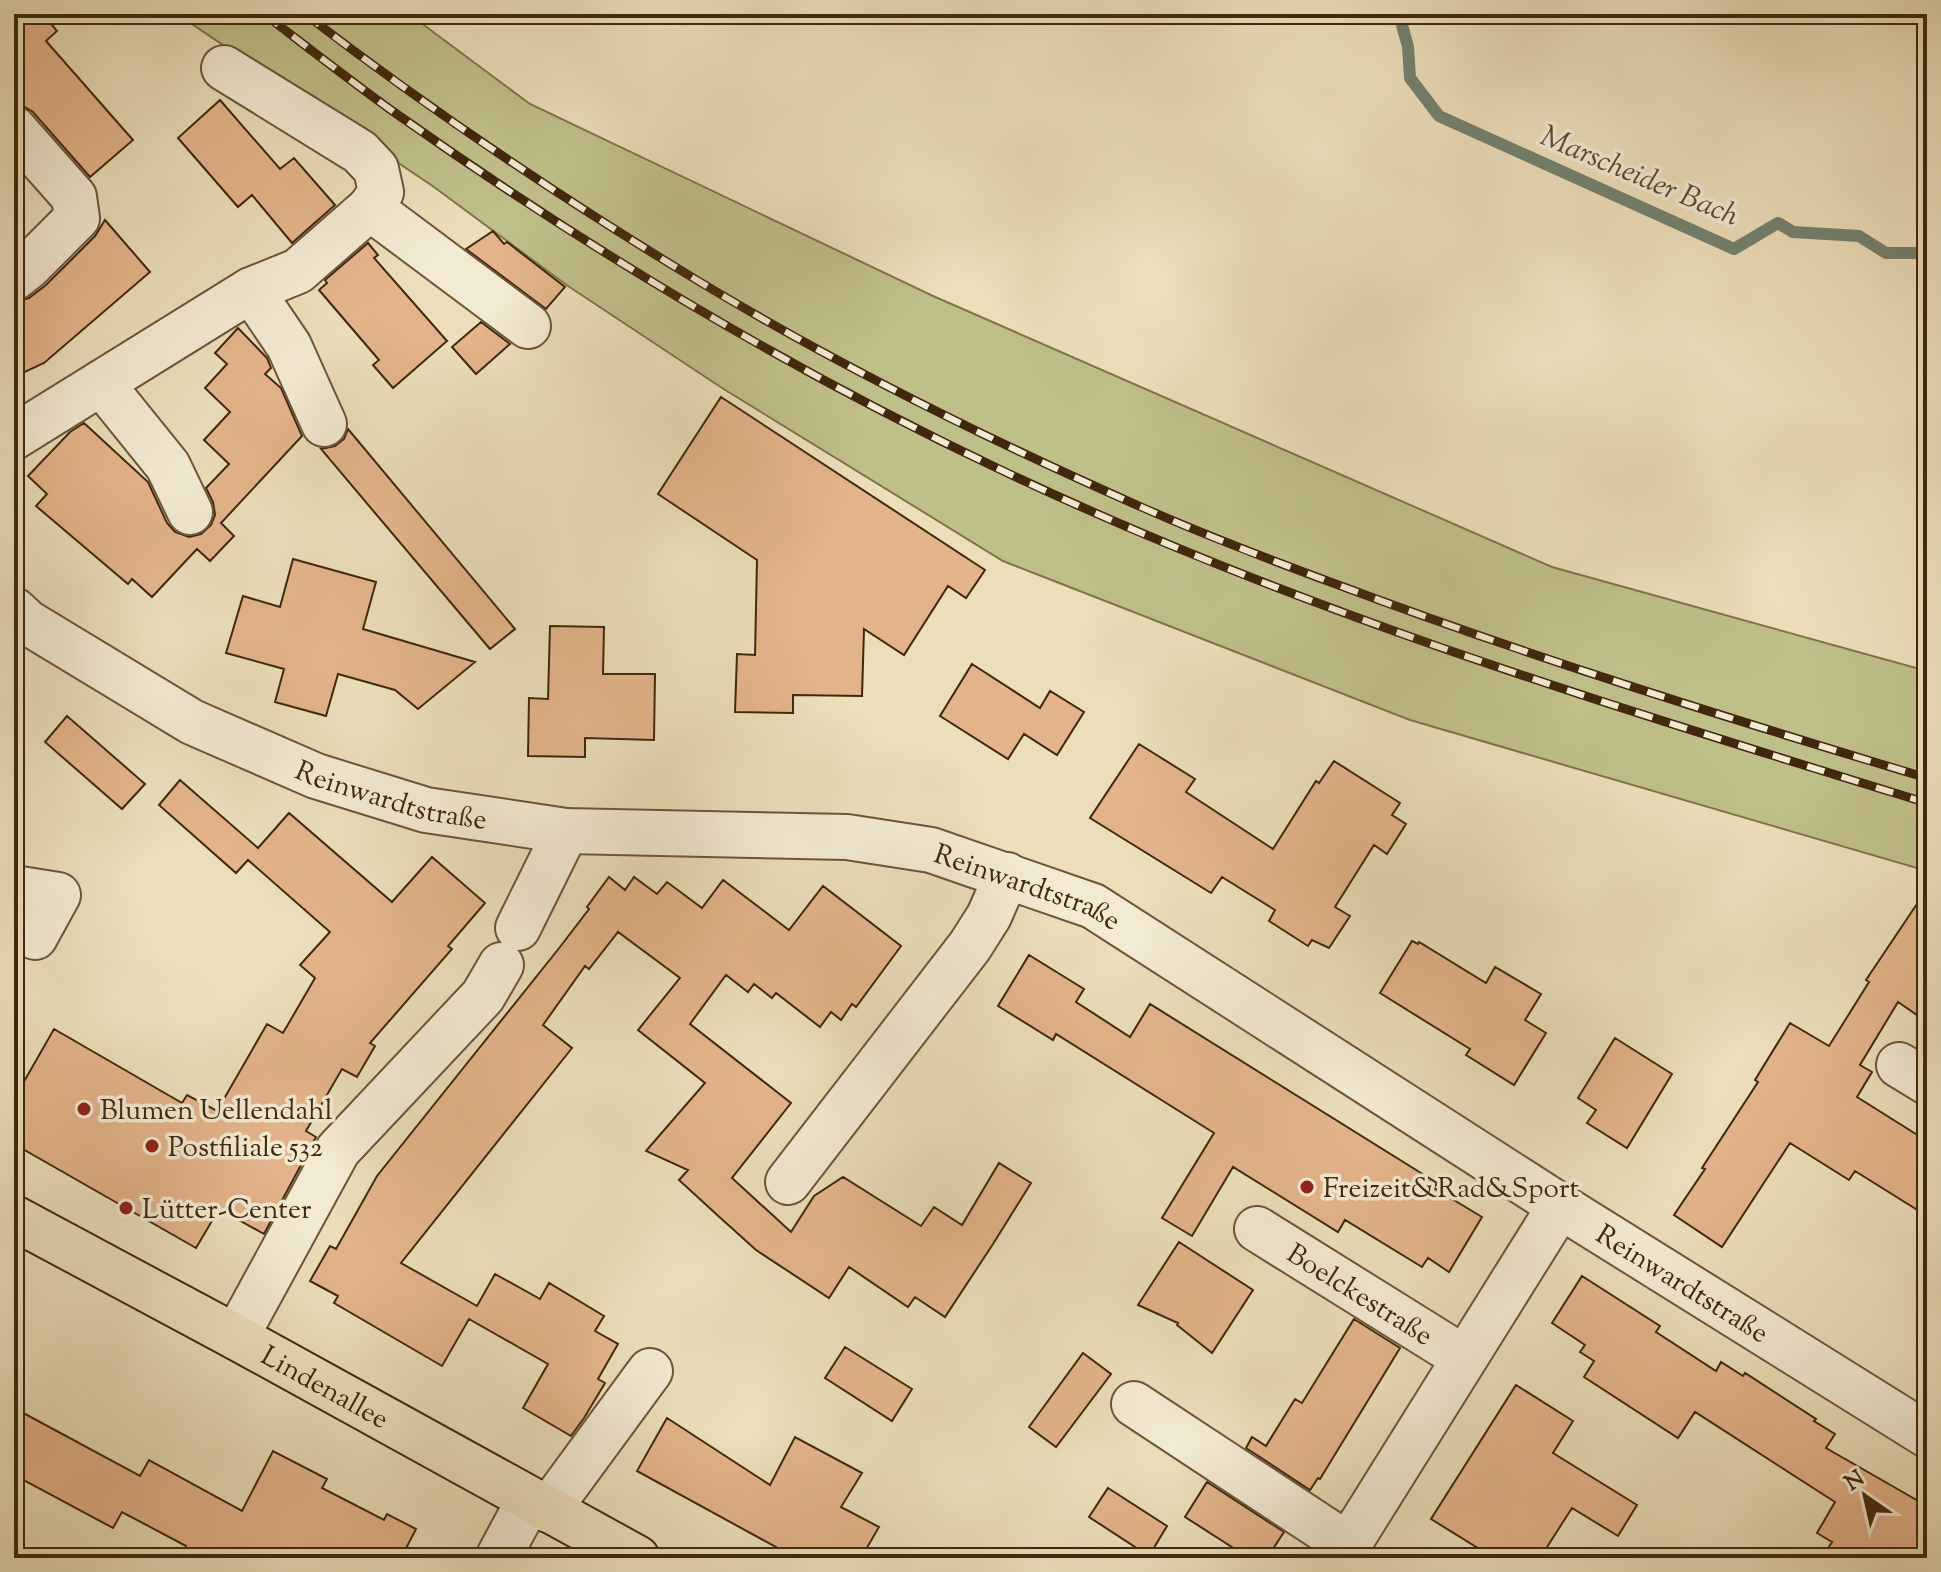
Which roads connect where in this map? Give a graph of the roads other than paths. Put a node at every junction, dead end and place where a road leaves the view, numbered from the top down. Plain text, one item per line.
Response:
1 (224, 68) dead end
2 (14, 129) edge
3 (370, 208) junction
4 (14, 278) edge
5 (251, 290) junction
6 (528, 326) dead end
7 (101, 383) junction
8 (324, 424) dead end
9 (14, 437) edge
10 (190, 512) dead end
11 (18, 623) edge
12 (566, 831) junction
13 (1007, 875) junction
14 (14, 888) edge
15 (35, 937) dead end
16 (788, 1182) dead end
17 (1560, 1206) junction
18 (14, 1218) edge
19 (1257, 1229) dead end
20 (236, 1337) junction
21 (1464, 1358) junction
22 (650, 1371) dead end
23 (1134, 1404) dead end
24 (1927, 1435) edge
25 (539, 1505) junction
26 (1344, 1552) edge
27 (498, 1558) edge
28 (637, 1558) edge

1 - 3 street
2 - 4 street
3 - 5 street
3 - 6 street
5 - 7 street
5 - 8 street
7 - 9 street
7 - 10 street
11 - 12 street, Reinwardtstraße
12 - 13 street, Reinwardtstraße
12 - 20 street
13 - 16 street
13 - 17 street, Reinwardtstraße
14 - 15 street
17 - 21 street, Boelckestraße
17 - 24 street, Reinwardtstraße
18 - 20 main road, Lindenallee
19 - 21 street, Boelckestraße
20 - 25 main road, Lindenallee
21 - 26 street, Boelckestraße
22 - 25 street
23 - 26 street
25 - 27 street
25 - 28 main road, Lindenallee

